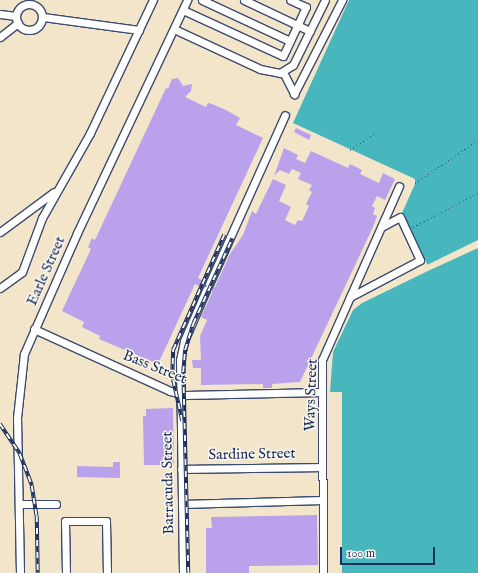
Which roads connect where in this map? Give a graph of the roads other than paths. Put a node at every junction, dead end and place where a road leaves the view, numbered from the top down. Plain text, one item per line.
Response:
1 (153, 0) edge
2 (187, 0) edge
3 (202, 0) edge
4 (244, 0) edge
5 (290, 0) edge
6 (325, 0) edge
7 (342, 0) edge
8 (28, 2) edge
9 (182, 10) junction
10 (0, 14) edge
11 (43, 17) junction
12 (17, 20) junction
13 (298, 25) junction
14 (174, 29) junction
15 (139, 30) junction
16 (310, 31) junction
17 (0, 36) edge
18 (290, 41) junction
19 (283, 72) junction
20 (285, 115) dead end
21 (399, 186) dead end
22 (57, 190) junction
23 (381, 227) junction
24 (0, 232) edge
25 (0, 288) edge
26 (350, 297) junction
27 (34, 329) junction
28 (322, 392) junction
29 (180, 393) junction
30 (322, 467) junction
31 (181, 469) junction
32 (323, 500) junction
33 (20, 504) junction
34 (56, 504) dead end
35 (182, 504) junction
36 (20, 573) edge
37 (66, 573) edge
38 (107, 573) edge
39 (183, 573) edge
40 (323, 573) edge

1 - 15 street
2 - 9 street, Earle Street
3 - 18 street
4 - 13 street
5 - 13 street
6 - 16 street
7 - 19 street
8 - 11 street
8 - 12 street
9 - 14 street, Earle Street
9 - 18 street
10 - 12 street
11 - 12 street
11 - 15 street
12 - 17 street
13 - 16 street
13 - 18 street
14 - 19 street
14 - 27 street, Earle Street
15 - 22 street
16 - 19 street
20 - 29 street, Barracuda Street
21 - 23 street, Ways Street
22 - 24 street
22 - 25 street
23 - 26 street, Ways Street
23 - 26 street
26 - 28 street, Ways Street
27 - 29 street, Bass Street
27 - 33 street, Earle Street
28 - 29 street, Bass Street
28 - 30 street, Ways Street
29 - 31 street, Barracuda Street
30 - 31 street, Sardine Street
30 - 32 street, Ways Street
31 - 35 street, Barracuda Street
32 - 35 street
32 - 40 street, Ways Street
33 - 34 street
33 - 36 street, Earle Street
35 - 39 street, Barracuda Street
37 - 38 street

